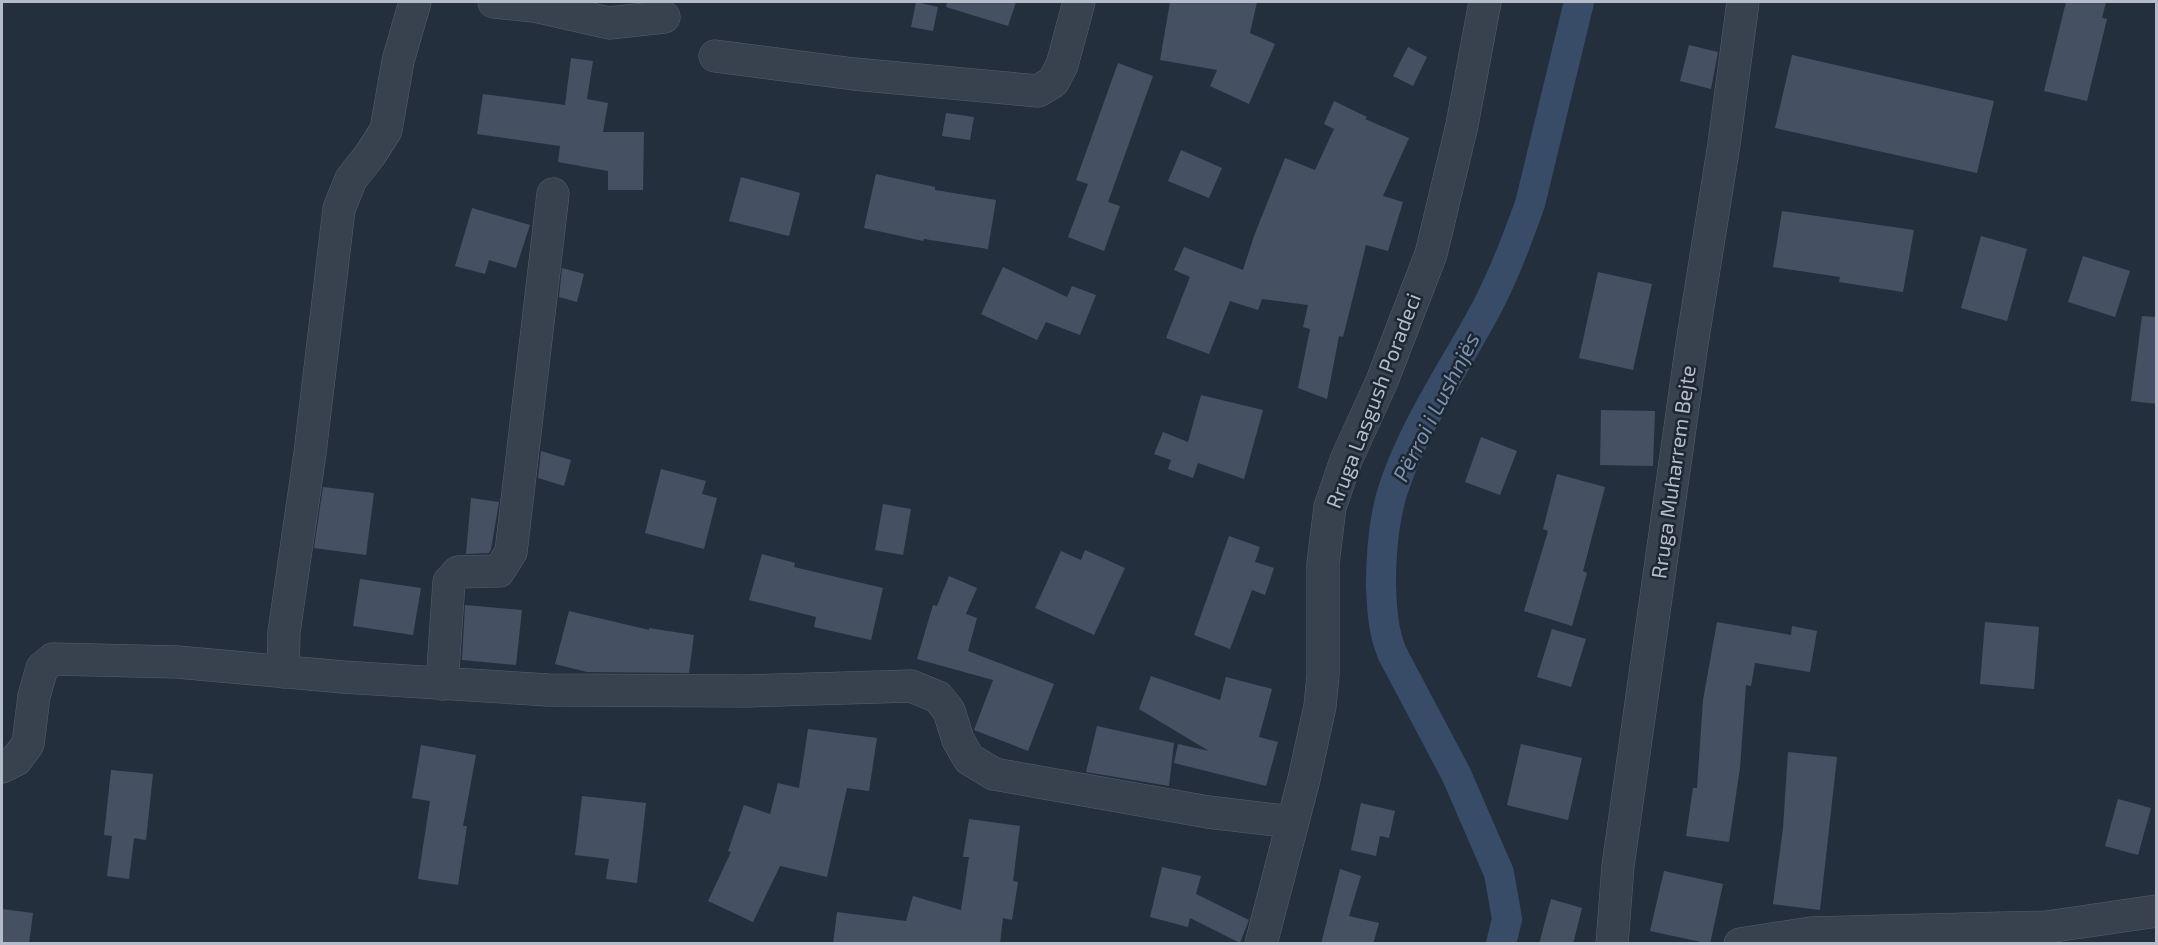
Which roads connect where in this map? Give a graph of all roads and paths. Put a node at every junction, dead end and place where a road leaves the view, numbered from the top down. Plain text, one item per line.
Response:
1 (417, 2) edge
2 (494, 2) edge
3 (1079, 2) edge
4 (1485, 2) edge
5 (1743, 2) edge
6 (664, 17) dead end
7 (714, 56) dead end
8 (554, 194) dead end
9 (283, 672) junction
10 (442, 684) junction
11 (2, 767) edge
12 (1292, 822) junction
13 (2157, 911) edge
14 (1261, 944) edge
15 (1612, 944) edge
16 (1740, 944) edge

1 - 9 street
2 - 6 street
3 - 7 street
4 - 12 street, Rruga Lasgush Poradeci
5 - 15 street, Rruga Muharrem Bejte
8 - 10 street
9 - 10 street
9 - 11 street
10 - 12 street
12 - 14 street, Rruga Lasgush Poradeci
13 - 16 street

